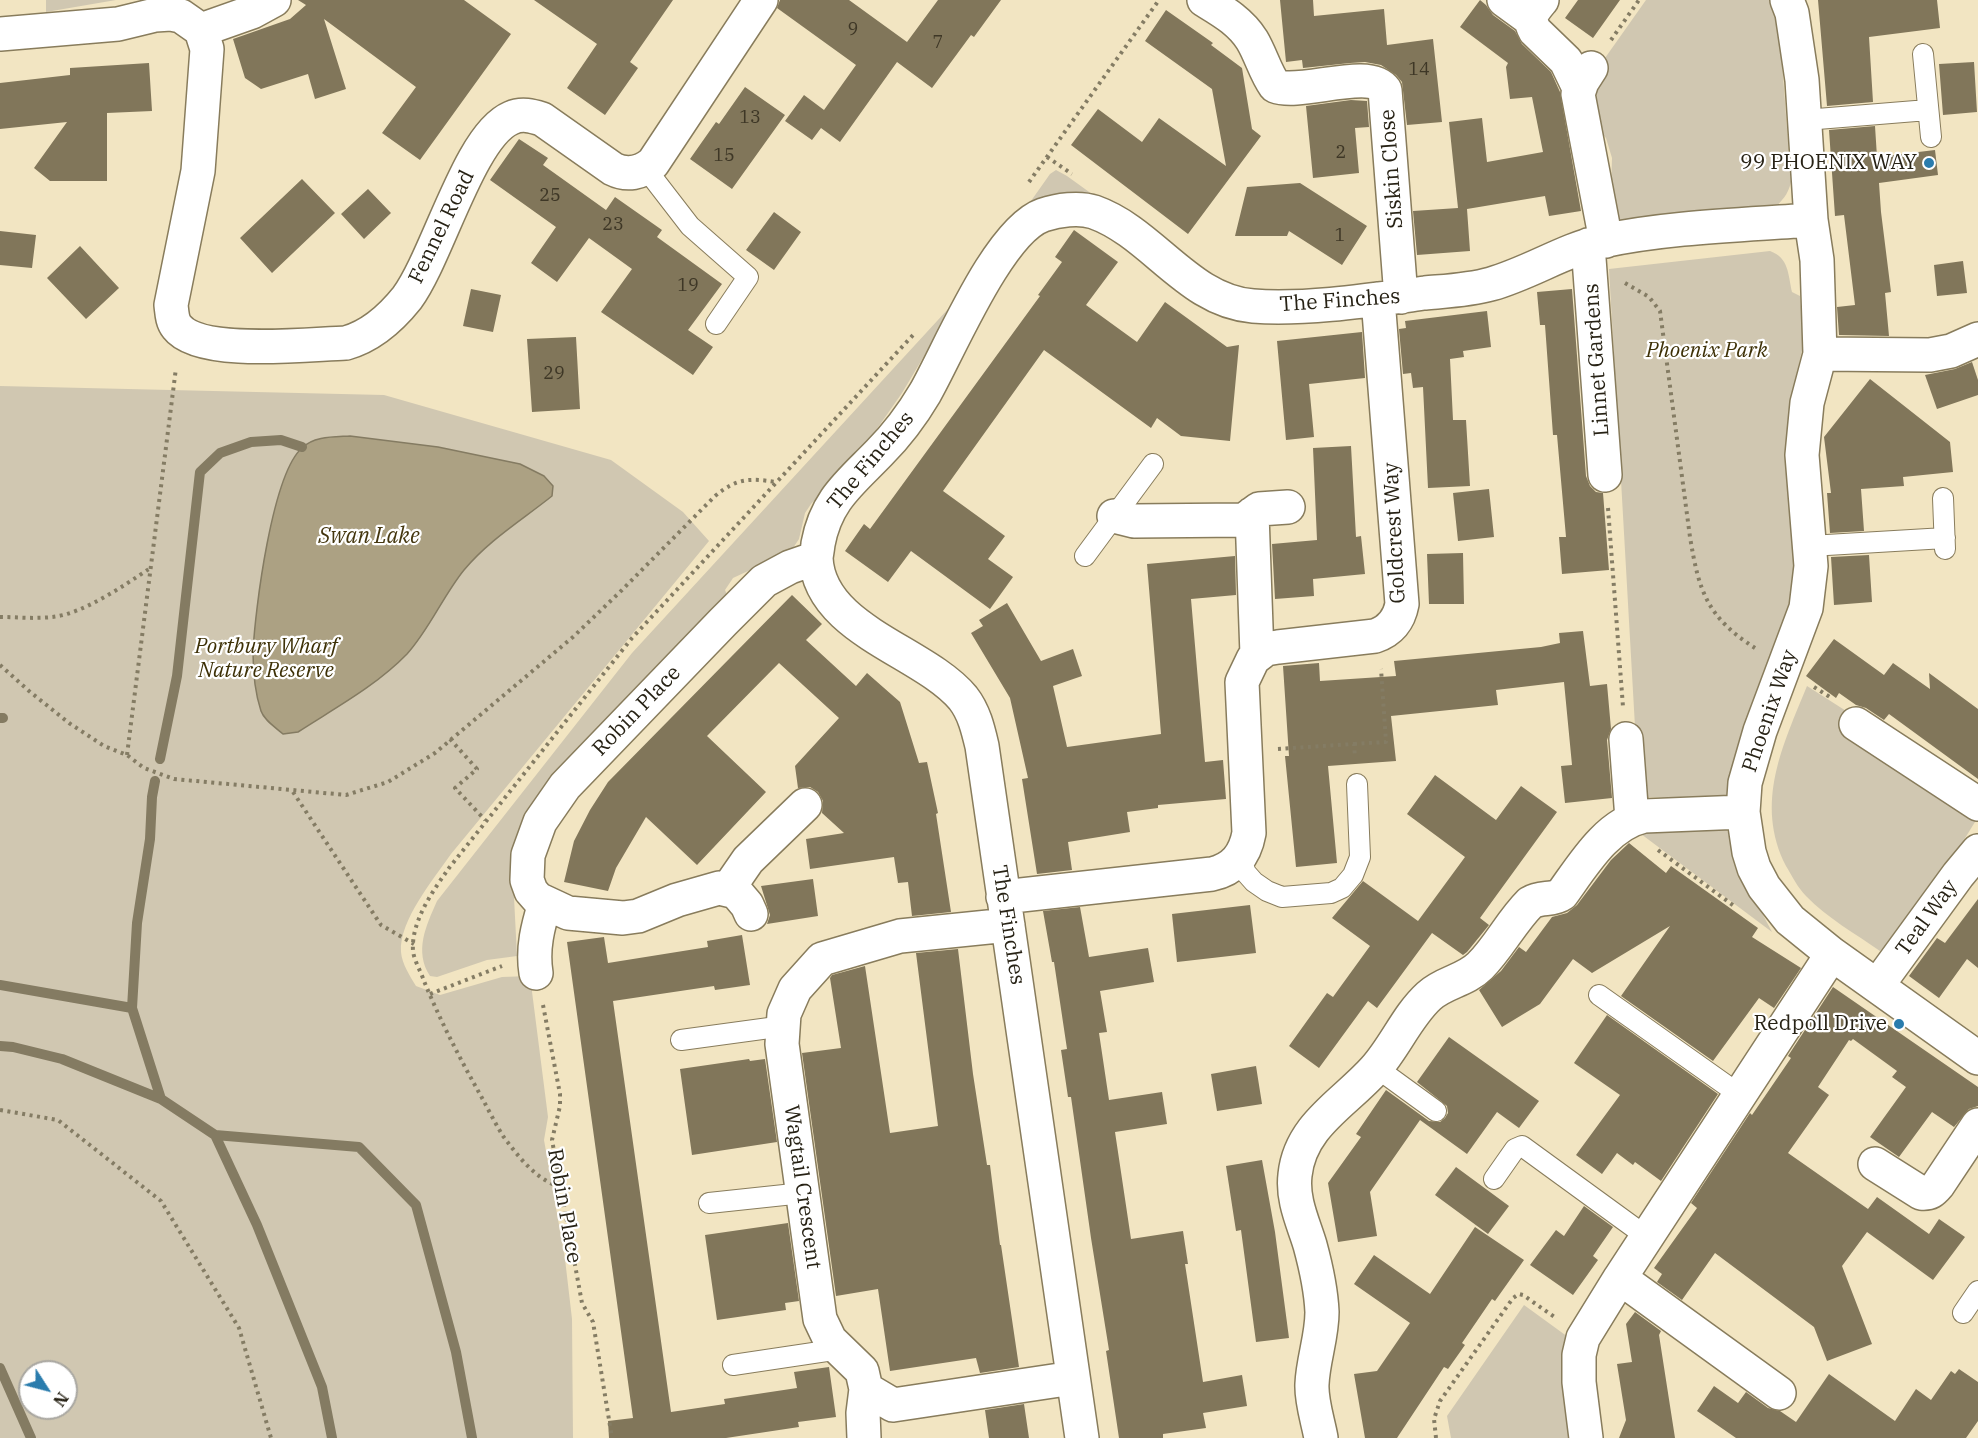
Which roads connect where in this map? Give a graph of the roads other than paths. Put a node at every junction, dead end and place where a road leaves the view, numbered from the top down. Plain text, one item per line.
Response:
1 (274, 0) edge
2 (761, 0) edge
3 (1204, 0) edge
4 (1504, 0) edge
5 (1788, 0) edge
6 (1536, 10) edge
7 (201, 30) junction
8 (0, 34) edge
9 (1923, 54) dead end
10 (1928, 110) junction
11 (1805, 120) junction
12 (1931, 137) dead end
13 (646, 169) junction
14 (1812, 220) junction
15 (1595, 254) junction
16 (1389, 298) junction
17 (716, 324) dead end
18 (1978, 339) edge
19 (1820, 354) junction
20 (1153, 464) dead end
21 (1605, 475) road end
22 (1943, 498) dead end
23 (1288, 507) dead end
24 (1252, 514) junction
25 (1114, 516) junction
26 (1810, 546) junction
27 (1085, 556) dead end
28 (816, 558) junction
29 (1257, 655) junction
30 (1856, 724) road end
31 (1626, 739) road end
32 (1357, 784) road end
33 (1978, 804) edge
34 (805, 805) dead end
35 (1743, 812) junction
36 (1631, 819) junction
37 (1978, 851) edge
38 (1240, 858) junction
39 (729, 889) junction
40 (545, 903) junction
41 (1005, 911) junction
42 (750, 914) dead end
43 (1832, 954) junction
44 (535, 967) road end
45 (1877, 986) junction
46 (1599, 995) dead end
47 (784, 1026) junction
48 (681, 1040) dead end
49 (1978, 1058) edge
50 (1377, 1068) junction
51 (1740, 1095) junction
52 (1436, 1110) dead end
53 (1978, 1125) edge
54 (1875, 1164) dead end
55 (1494, 1179) dead end
56 (803, 1192) junction
57 (709, 1203) dead end
58 (1647, 1236) junction
59 (1620, 1278) junction
60 (1978, 1291) edge
61 (1963, 1313) dead end
62 (840, 1349) junction
63 (733, 1365) dead end
64 (1072, 1378) junction
65 (866, 1389) junction
66 (1779, 1393) dead end
67 (864, 1438) edge
68 (1083, 1438) edge
69 (1321, 1438) edge
70 (1587, 1438) edge

1 - 7 street
2 - 13 street
3 - 16 street, Siskin Close
4 - 6 street, Linnet Gardens
5 - 11 street, Phoenix Way
6 - 15 street, Linnet Gardens
7 - 8 street
7 - 13 street, Fennel Road
9 - 10 lane
10 - 11 lane
10 - 12 lane
11 - 14 street, Phoenix Way
13 - 17 lane
14 - 15 street, The Finches
14 - 19 street, Phoenix Way
15 - 16 street, The Finches
15 - 21 street, Linnet Gardens
16 - 28 street, The Finches
16 - 29 street, Goldcrest Way
18 - 19 street
19 - 26 street, Phoenix Way
20 - 25 lane
22 - 26 lane
23 - 24 street
24 - 25 street
24 - 29 street
25 - 27 lane
26 - 35 street, Phoenix Way
28 - 40 street, Robin Place
28 - 41 street, The Finches
29 - 38 street
30 - 33 street
31 - 36 street
32 - 38 lane
34 - 39 street
35 - 36 street
35 - 43 street, Phoenix Way
36 - 50 street
37 - 45 street, Teal Way
38 - 41 street
39 - 40 street
39 - 42 street
40 - 44 street
41 - 47 street, Wagtail Crescent
41 - 64 street, The Finches
43 - 45 street, Phoenix Way
43 - 51 street
45 - 49 street, Phoenix Way
46 - 51 lane
47 - 48 lane
47 - 56 street, Wagtail Crescent
50 - 52 lane
50 - 69 street
51 - 58 street
53 - 54 street
55 - 58 lane
56 - 57 lane
56 - 62 street, Wagtail Crescent
58 - 59 street
59 - 66 street
59 - 70 street
60 - 61 lane
62 - 63 lane
62 - 65 street, Wagtail Crescent
64 - 65 street
64 - 68 street, The Finches
65 - 67 street

